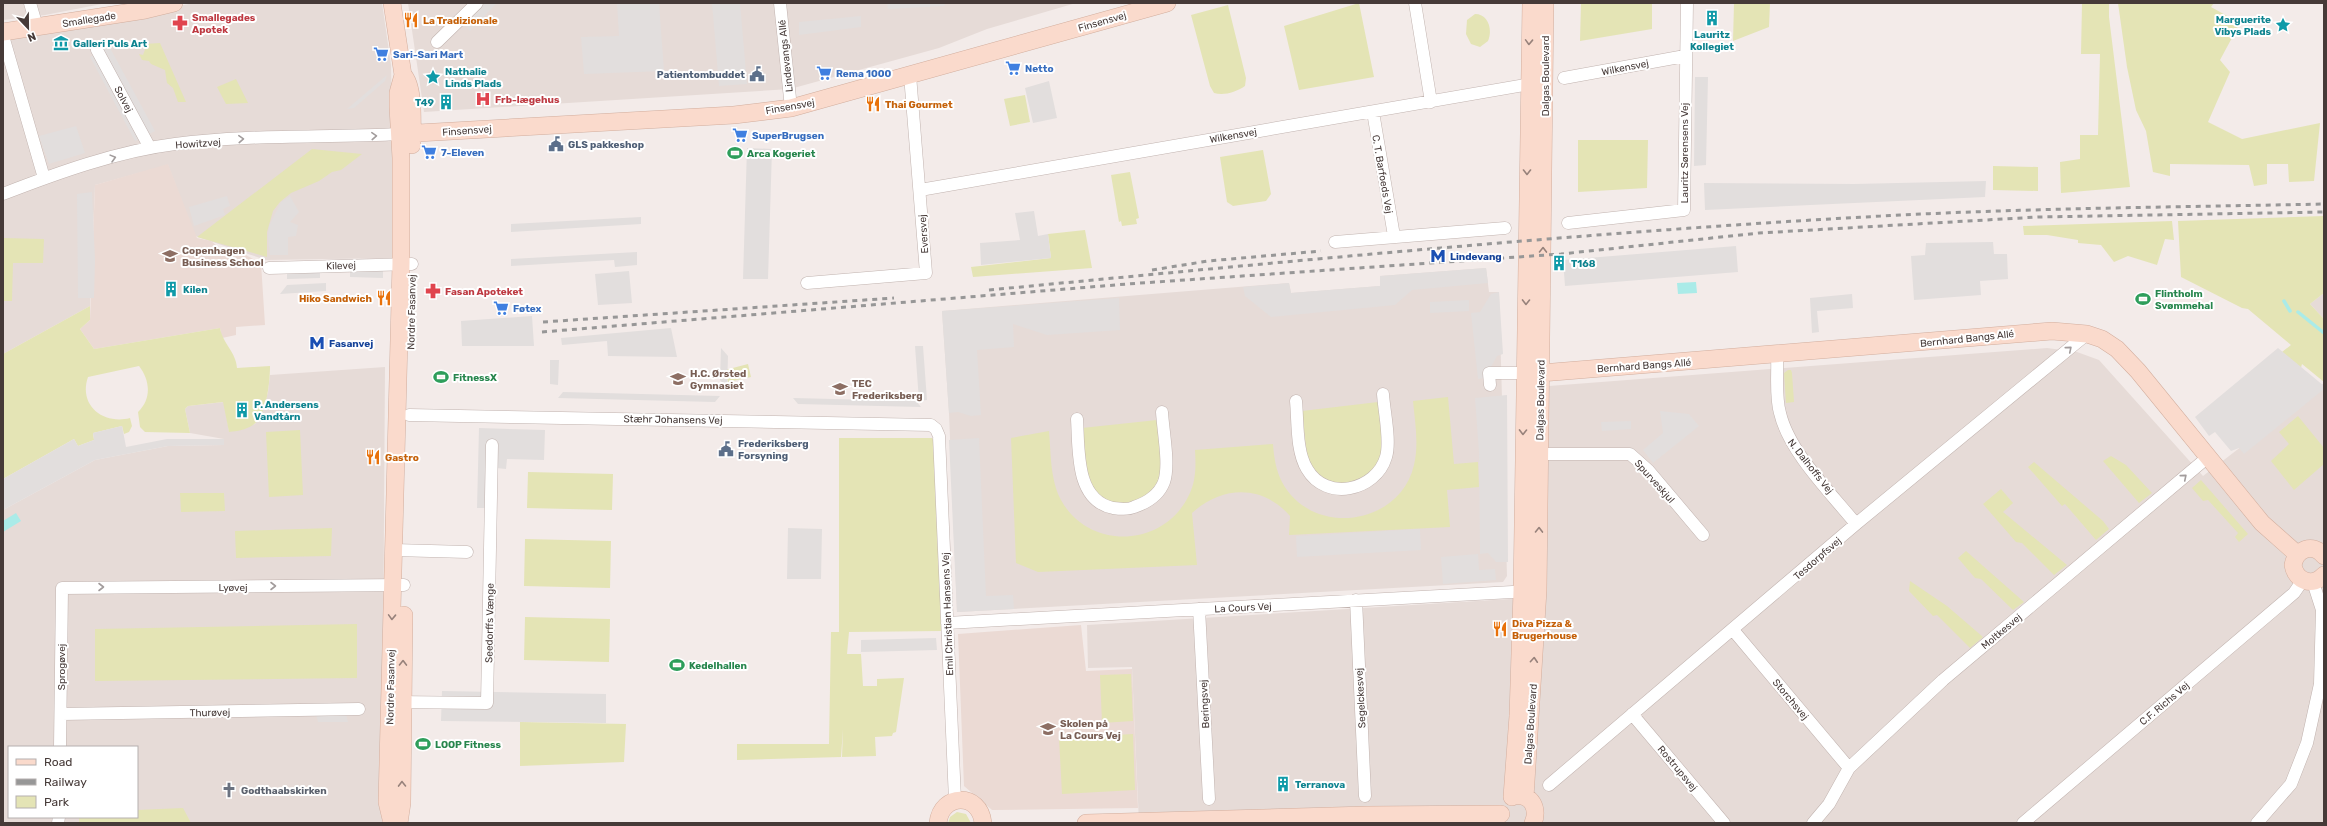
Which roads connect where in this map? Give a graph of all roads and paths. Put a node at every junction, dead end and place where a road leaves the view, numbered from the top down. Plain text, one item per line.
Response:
1 (30, 3) edge
2 (174, 3) edge
3 (392, 3) edge
4 (477, 3) edge
5 (780, 3) edge
6 (1128, 3) edge
7 (1167, 3) edge
8 (1415, 3) edge
9 (1530, 3) edge
10 (1545, 3) edge
11 (1687, 3) edge
12 (156, 5) edge
13 (37, 27) junction
14 (3, 32) edge
15 (3, 36) edge
16 (437, 42) dead end
17 (98, 50) dead end
18 (1685, 56) junction
19 (911, 69) junction
20 (1564, 78) dead end
21 (1545, 81) junction
22 (1528, 84) junction
23 (1431, 102) junction
24 (790, 103) junction
25 (1373, 112) junction
26 (406, 128) junction
27 (150, 148) junction
28 (44, 178) junction
29 (920, 190) junction
30 (3, 194) edge
31 (1568, 223) dead end
32 (1504, 228) dead end
33 (1394, 236) junction
34 (1335, 242) dead end
35 (406, 264) junction
36 (269, 268) dead end
37 (807, 283) dead end
38 (2087, 334) junction
39 (1777, 355) junction
40 (1533, 373) junction
41 (1490, 385) dead end
42 (1383, 394) dead end
43 (1296, 401) dead end
44 (1162, 412) dead end
45 (403, 415) junction
46 (1077, 419) dead end
47 (936, 429) joint
48 (492, 445) dead end
49 (1523, 454) junction
50 (1540, 454) junction
51 (2208, 457) junction
52 (1856, 524) junction
53 (1703, 535) dead end
54 (400, 550) junction
55 (467, 552) dead end
56 (2298, 554) junction
57 (2324, 556) edge
58 (2313, 579) edge
59 (399, 585) junction
60 (62, 588) joint
61 (1530, 591) junction
62 (1356, 600) junction
63 (1199, 609) junction
64 (947, 623) junction
65 (1733, 630) junction
66 (396, 702) junction
67 (359, 710) dead end
68 (62, 714) junction
69 (1632, 714) junction
70 (60, 746) edge
71 (1849, 768) junction
72 (1549, 785) dead end
73 (1365, 796) dead end
74 (955, 800) junction
75 (1209, 800) dead end
76 (1508, 812) edge
77 (1538, 821) edge
78 (392, 823) edge
79 (399, 823) edge
80 (938, 823) edge
81 (983, 823) edge
82 (1086, 823) edge
83 (1724, 823) edge
84 (1812, 823) edge
85 (2023, 823) edge
86 (2257, 823) edge

1 - 13 street
2 - 12 street, Smallegade
3 - 26 street, Nordre Fasanvej
4 - 16 street
5 - 24 street, Lindevangs Allé
6 - 19 street, Finsensvej
7 - 19 street, Finsensvej
8 - 23 street
9 -> 22 street, Dalgas Boulevard
10 - 21 street, Dalgas Boulevard
11 - 18 street, Lauritz Sørensens Vej
12 - 13 street, Smallegade
13 - 14 street, Smallegade
15 - 28 street
17 - 27 street, Solvej
18 - 20 street, Wilkensvej
18 - 31 street, Lauritz Sørensens Vej
19 - 24 street, Finsensvej
19 - 29 street, Eversvej
21 - 22 street, Wilkensvej
40 -> 21 street, Dalgas Boulevard
22 - 23 street, Wilkensvej
22 -> 40 street, Dalgas Boulevard
23 - 25 street, Wilkensvej
24 - 26 street, Finsensvej
25 - 29 street, Wilkensvej
25 - 33 street, C. T. Barfoeds Vej
27 -> 26 street, Howitzvej
26 - 35 street, Nordre Fasanvej
28 -> 27 street, Howitzvej
28 - 30 street, Howitzvej
29 - 37 street, Eversvej
32 - 33 street
33 - 34 street
35 - 36 street, Kilevej
35 - 45 street, Nordre Fasanvej
38 - 39 street, Bernhard Bangs Allé
38 - 51 street, Bernhard Bangs Allé
52 -> 38 street, Tesdorpfsvej
39 - 40 street, Bernhard Bangs Allé
39 - 52 street, N. Dalhoffs Vej
40 - 41 street
40 -> 49 street, Dalgas Boulevard
40 - 50 street, Dalgas Boulevard
42 - 43 street
44 - 46 street
45 - 47 street, Stæhr Johansens Vej
45 - 54 street, Nordre Fasanvej
47 - 64 street, Emil Christian Hansens Vej
48 - 66 street, Seedorffs Vænge
49 - 50 street, Spurveskjul
49 - 61 street, Dalgas Boulevard
50 - 53 street, Spurveskjul
61 -> 50 street, Dalgas Boulevard
51 - 56 street, Bernhard Bangs Allé
71 -> 51 street, Moltkesvej
52 - 65 street, Tesdorpfsvej
54 - 55 street
54 - 59 street, Nordre Fasanvej
56 - 57 street
56 - 58 street
58 - 85 street, C.F. Richs Vej
58 - 86 street
60 -> 59 street, Lyøvej
59 - 66 street, Nordre Fasanvej
60 - 68 street, Sprogøvej
61 - 62 street, La Cours Vej
61 - 76 street, Dalgas Boulevard
62 - 63 street, La Cours Vej
62 - 73 street, Segelckesvej
63 - 64 street, La Cours Vej
63 - 75 street, Beringsvej
64 - 74 street, Emil Christian Hansens Vej
65 - 69 street, Tesdorpfsvej
65 - 71 street, Storchsvej
66 - 78 street, Nordre Fasanvej
79 -> 66 street, Nordre Fasanvej
67 - 68 street, Thurøvej
68 - 70 street, Sprogøvej
69 - 72 street, Tesdorpfsvej
69 - 83 street, Rostrupsvej
71 - 84 street, Moltkesvej
74 - 80 street
74 - 81 street
76 - 77 street
76 - 82 street

